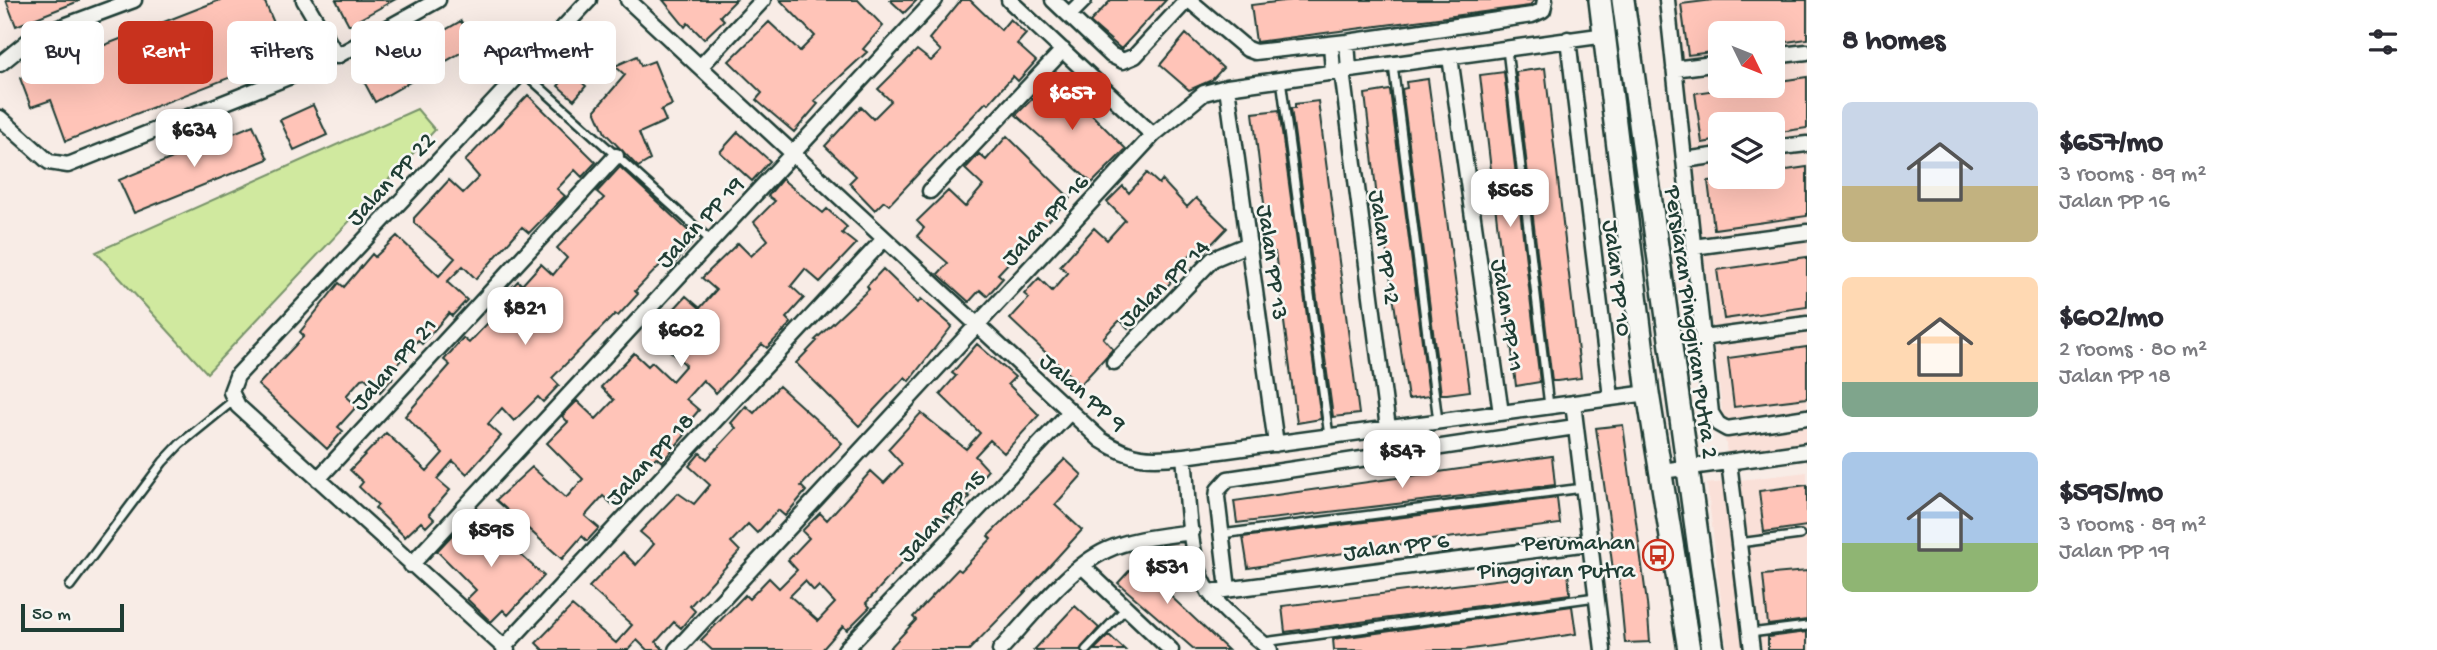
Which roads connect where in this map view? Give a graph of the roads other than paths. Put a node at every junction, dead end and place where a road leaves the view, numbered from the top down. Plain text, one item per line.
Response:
1 (134, 0) edge
2 (304, 0) edge
3 (438, 0) edge
4 (589, 0) edge
5 (628, 0) edge
6 (763, 0) edge
7 (935, 0) edge
8 (1009, 0) edge
9 (1053, 0) edge
10 (1084, 0) edge
11 (1188, 0) edge
12 (1545, 0) edge
13 (1600, 0) edge
14 (1623, 0) edge
15 (1667, 0) edge
16 (1069, 15) junction
17 (569, 21) edge
18 (1606, 36) junction
19 (1568, 40) junction
20 (1347, 42) junction
21 (1331, 44) junction
22 (1507, 48) junction
23 (1063, 50) junction
24 (1807, 52) edge
25 (1785, 55) edge
26 (1450, 57) junction
27 (0, 64) edge
28 (1393, 64) junction
29 (1708, 65) edge
30 (700, 67) junction
31 (1674, 69) junction
32 (1341, 71) junction
33 (1281, 78) junction
34 (271, 84) edge
35 (509, 84) edge
36 (537, 84) edge
37 (1227, 87) junction
38 (0, 118) edge
39 (1153, 135) junction
40 (1807, 144) edge
41 (1785, 147) edge
42 (793, 154) junction
43 (616, 156) junction
44 (1708, 157) edge
45 (1684, 160) junction
46 (930, 191) dead end
47 (1807, 232) edge
48 (884, 239) junction
49 (711, 241) junction
50 (1249, 244) junction
51 (1693, 247) junction
52 (1807, 324) edge
53 (976, 325) junction
54 (1703, 338) junction
55 (1114, 362) dead end
56 (1648, 393) junction
57 (232, 396) junction
58 (1611, 397) junction
59 (1573, 403) junction
60 (1549, 406) junction
61 (1070, 412) junction
62 (1501, 413) junction
63 (1807, 417) edge
64 (1438, 421) junction
65 (1576, 427) junction
66 (1388, 428) junction
67 (1329, 436) junction
68 (1276, 444) junction
69 (1807, 451) edge
70 (1184, 456) junction
71 (1729, 462) junction
72 (1686, 468) junction
73 (1662, 471) junction
74 (318, 479) junction
75 (1583, 488) junction
76 (1192, 532) junction
77 (1220, 534) junction
78 (1800, 535) dead end
79 (1590, 543) junction
80 (1739, 543) junction
81 (411, 565) junction
82 (1082, 566) junction
83 (70, 586) dead end
84 (1228, 589) junction
85 (1209, 592) junction
86 (1596, 597) junction
87 (1126, 608) junction
88 (1807, 626) edge
89 (1750, 633) junction
90 (1266, 646) edge
91 (506, 648) edge
92 (1168, 649) edge
93 (676, 650) edge
94 (845, 650) edge
95 (1000, 650) edge
96 (1086, 650) edge
97 (1603, 650) edge
98 (1689, 650) edge
99 (1713, 650) edge
100 (1752, 650) edge

1 - 27 street
2 - 3 street
4 - 17 street, Jalan PP 22
5 - 30 street, Jalan PP 9
6 - 30 street
7 - 42 street, Jalan PP 19
8 - 23 street
9 - 16 street
10 - 16 street
11 - 16 street
11 - 21 street
12 - 20 street
13 - 18 street, Persiaran Pinggiran Putra 2
14 - 72 street, Persiaran Pinggiran Putra 2
15 - 31 street
18 - 19 street, Jalan PP 16
18 - 56 street, Persiaran Pinggiran Putra 2
19 - 22 street, Jalan PP 16
19 - 58 street, Jalan PP 10
20 - 21 street
20 - 32 street
21 - 32 street
22 - 26 street, Jalan PP 16
22 - 60 lane
23 - 39 street
23 - 46 street
24 - 25 street
26 - 28 street, Jalan PP 16
26 - 62 street, Jalan PP 11
28 - 32 street, Jalan PP 16
28 - 64 lane
29 - 31 street
30 - 42 street, Jalan PP 9
31 - 45 street
32 - 33 street, Jalan PP 16
32 - 66 street, Jalan PP 12
33 - 37 street, Jalan PP 16
33 - 67 lane
34 - 38 street
35 - 57 street, Jalan PP 22
36 - 43 lane
37 - 39 street, Jalan PP 16
37 - 50 street, Jalan PP 13
39 - 53 street, Jalan PP 16
40 - 41 street
42 - 48 street, Jalan PP 9
42 - 49 street, Jalan PP 19
43 - 49 lane
43 - 74 street, Jalan PP 21
44 - 45 street
45 - 51 street
47 - 51 street
48 - 53 street, Jalan PP 9
48 - 91 street, Jalan PP 18
49 - 81 street, Jalan PP 19
50 - 55 street, Jalan PP 14
50 - 68 street, Jalan PP 13
51 - 54 street
52 - 54 street
53 - 61 street, Jalan PP 9
53 - 93 street, Jalan PP 16
54 - 63 street
56 - 58 street, Jalan PP 9
56 - 73 street, Persiaran Pinggiran Putra 2
57 - 74 street
57 - 83 lane
58 - 59 street, Jalan PP 9
59 - 60 street, Jalan PP 9
59 - 65 street
60 - 62 street, Jalan PP 9
61 - 70 street, Jalan PP 9
61 - 94 street, Jalan PP 15
62 - 64 street, Jalan PP 9
64 - 66 street, Jalan PP 9
65 - 75 street
65 - 77 street
66 - 67 street, Jalan PP 9
67 - 68 street, Jalan PP 9
68 - 70 street, Jalan PP 9
69 - 71 street
70 - 76 street
71 - 72 street
71 - 80 street
72 - 73 street
72 - 99 street, Persiaran Pinggiran Putra 2
73 - 98 street, Persiaran Pinggiran Putra 2
74 - 81 street
75 - 77 lane
75 - 79 street
76 - 82 street
76 - 85 street
77 - 84 street
78 - 80 lane
79 - 84 street, Jalan PP 6
79 - 86 street
80 - 89 street
81 - 91 street
82 - 87 street
82 - 95 street
84 - 85 street, Jalan PP 6
85 - 90 street
86 - 90 lane
86 - 97 street
87 - 92 street
87 - 96 lane
88 - 89 lane
89 - 100 street

